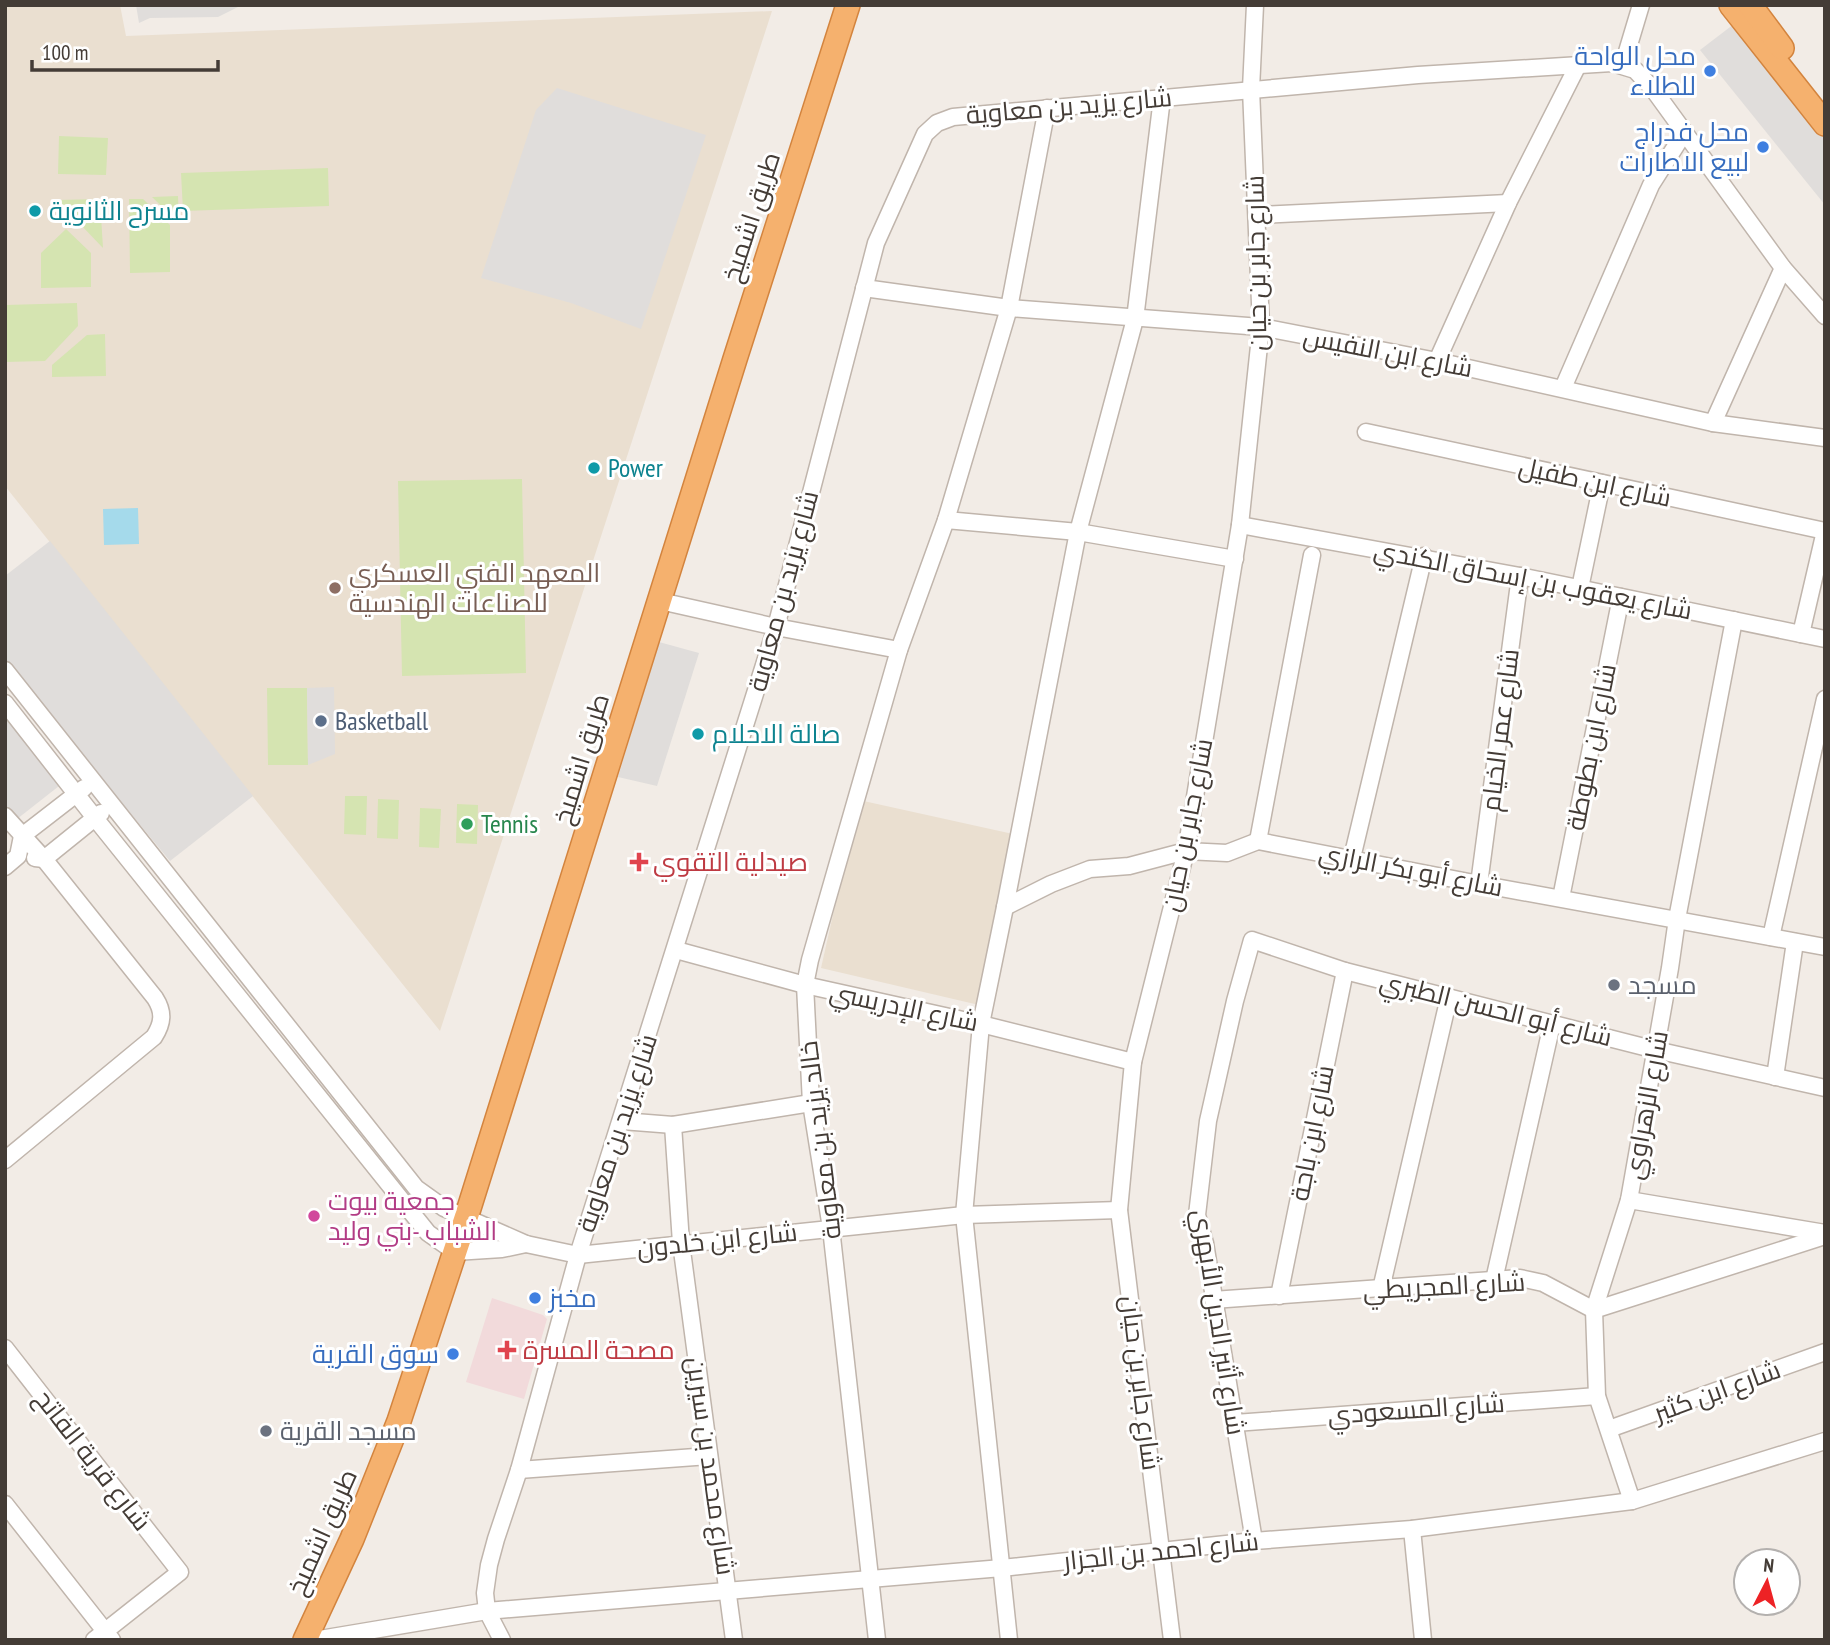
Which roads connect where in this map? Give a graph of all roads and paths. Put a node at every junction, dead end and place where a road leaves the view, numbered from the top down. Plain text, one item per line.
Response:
1 (848, 5) edge
2 (1255, 5) edge
3 (1641, 5) edge
4 (1731, 5) edge
5 (1750, 5) edge
6 (1578, 65) junction
7 (1623, 65) junction
8 (1251, 89) junction
9 (1162, 98) junction
10 (1825, 103) edge
11 (1047, 108) junction
12 (1825, 124) edge
13 (1684, 133) junction
14 (1508, 203) junction
15 (1258, 215) junction
16 (1783, 268) junction
17 (864, 288) junction
18 (1009, 308) junction
19 (1825, 316) edge
20 (1135, 319) junction
21 (1261, 327) junction
22 (1437, 361) junction
23 (1563, 388) junction
24 (1713, 423) junction
25 (1366, 432) dead end
26 (1825, 438) edge
27 (1602, 483) junction
28 (946, 520) junction
29 (1240, 525) junction
30 (1825, 531) edge
31 (1078, 532) junction
32 (1312, 555) dead end
33 (1424, 558) junction
34 (1235, 559) junction
35 (1520, 576) junction
36 (1580, 588) junction
37 (1621, 597) junction
38 (660, 601) junction
39 (1734, 620) junction
40 (776, 627) junction
41 (1801, 634) junction
42 (1825, 639) edge
43 (899, 650) junction
44 (5, 670) edge
45 (1825, 699) edge
46 (5, 703) edge
47 (93, 780) junction
48 (76, 795) junction
49 (113, 804) junction
50 (5, 816) edge
51 (95, 818) junction
52 (22, 836) junction
53 (1258, 841) junction
54 (1186, 851) junction
55 (18, 856) junction
56 (1352, 858) junction
57 (44, 859) junction
58 (5, 867) edge
59 (1479, 884) junction
60 (1561, 898) junction
61 (1006, 908) junction
62 (1677, 919) junction
63 (1771, 937) junction
64 (1252, 940) joint
65 (1795, 942) junction
66 (1825, 947) edge
67 (676, 950) junction
68 (1345, 971) junction
69 (805, 985) junction
70 (1449, 997) junction
71 (981, 1024) junction
72 (1552, 1024) junction
73 (1656, 1050) junction
74 (1133, 1062) junction
75 (1775, 1077) junction
76 (1825, 1088) edge
77 (811, 1103) junction
78 (622, 1121) junction
79 (673, 1125) junction
80 (5, 1160) edge
81 (1629, 1200) junction
82 (1119, 1210) junction
83 (964, 1216) junction
84 (467, 1218) junction
85 (831, 1228) junction
86 (1825, 1235) edge
87 (681, 1243) junction
88 (526, 1244) junction
89 (454, 1252) junction
90 (578, 1255) junction
91 (1494, 1280) junction
92 (1381, 1289) junction
93 (1279, 1296) junction
94 (1213, 1300) junction
95 (1594, 1310) junction
96 (5, 1348) edge
97 (1825, 1352) edge
98 (1597, 1396) junction
99 (1235, 1423) junction
100 (1609, 1429) junction
101 (1825, 1441) edge
102 (709, 1456) junction
103 (519, 1470) junction
104 (1632, 1501) junction
105 (5, 1504) edge
106 (1412, 1529) junction
107 (1254, 1541) junction
108 (1162, 1550) junction
109 (1002, 1568) junction
110 (870, 1579) junction
111 (728, 1592) junction
112 (487, 1611) junction
113 (104, 1637) edge
114 (305, 1640) edge
115 (314, 1640) edge
116 (502, 1640) edge
117 (734, 1640) edge
118 (877, 1640) edge
119 (1009, 1640) edge
120 (1172, 1640) edge
121 (1423, 1640) edge

1 - 38 highway, طريق اشميخ
2 - 8 street, شارع جابر بن حيان
3 - 7 street
4 - 12 highway
5 - 10 highway
6 - 7 street, شارع يزيد بن معاوية
6 - 8 street, شارع يزيد بن معاوية
6 - 14 street
7 - 13 street
8 - 9 street, شارع يزيد بن معاوية
8 - 15 street, شارع جابر بن حيان
9 - 11 street, شارع يزيد بن معاوية
9 - 20 street
11 - 17 street, شارع يزيد بن معاوية
11 - 18 street, خالد يزيد بن معاوية
13 - 16 street
13 - 23 street
14 - 15 street
14 - 22 street
15 - 21 street, شارع جابر بن حيان
16 - 19 street
16 - 24 street
17 - 18 street, شارع ابن النفيس
17 - 40 street, شارع يزيد بن معاوية
18 - 20 street, شارع ابن النفيس
18 - 28 street, خالد يزيد بن معاوية
20 - 21 street, شارع ابن النفيس
20 - 31 street
21 - 22 street, شارع ابن النفيس
21 - 29 street, شارع جابر بن حيان
22 - 23 street, شارع ابن النفيس
23 - 24 street, شارع ابن النفيس
24 - 26 street, شارع ابن النفيس
25 - 27 street, شارع ابن طفيل
27 - 30 street, شارع ابن طفيل
27 - 36 street
28 - 31 street
28 - 43 street, خالد يزيد بن معاوية
29 - 33 street, شارع يعقوب بن إسحاق الكندي
29 - 34 street, شارع جابر بن حيان
30 - 41 street
31 - 34 street
31 - 61 street
32 - 53 street
33 - 35 street, شارع يعقوب بن إسحاق الكندي
33 - 56 street
34 - 54 street, شارع جابر بن حيان
35 - 36 street, شارع يعقوب بن إسحاق الكندي
35 - 59 street, شارع عمر الخيام
36 - 37 street, شارع يعقوب بن إسحاق الكندي
37 - 39 street, شارع يعقوب بن إسحاق الكندي
37 - 60 street, شارع ابن بطوطة
38 - 40 street
38 - 84 highway, طريق اشميخ
39 - 41 street, شارع يعقوب بن إسحاق الكندي
39 - 62 street, شارع الزهراوي
40 - 43 street
40 - 67 street, شارع يزيد بن معاوية
41 - 42 street, شارع يعقوب بن إسحاق الكندي
43 - 69 street, خالد يزيد بن معاوية
44 - 47 street
45 - 63 street
46 - 48 street
47 - 48 street
47 - 49 street
48 - 51 street
48 - 52 street
49 - 51 street
49 - 84 street
50 - 52 street
51 - 57 street
51 - 89 street
52 - 55 street
52 - 57 street
53 - 54 street
53 - 56 street, شارع أبو بكر الرازي
54 - 61 street
54 - 74 street, شارع جابر بن حيان
55 - 57 street
55 - 58 street
56 - 59 street, شارع أبو بكر الرازي
57 - 80 street
59 - 60 street, شارع أبو بكر الرازي
60 - 62 street, شارع أبو بكر الرازي
61 - 71 street
62 - 63 street, شارع أبو بكر الرازي
62 - 73 street, شارع الزهراوي
63 - 65 street, شارع أبو بكر الرازي
64 - 68 street, شارع أبو الحسن الطبري
64 - 94 street, شارع أثير الدين الأبهري
65 - 66 street, شارع أبو بكر الرازي
65 - 75 street
67 - 69 street, شارع الإدريسي
67 - 78 street, شارع يزيد بن معاوية
68 - 70 street, شارع أبو الحسن الطبري
68 - 93 street, شارع ابن باجة
69 - 71 street, شارع الإدريسي
69 - 77 street, خالد يزيد بن معاوية
70 - 72 street, شارع أبو الحسن الطبري
70 - 92 street
71 - 74 street, شارع الإدريسي
71 - 83 street
72 - 73 street, شارع أبو الحسن الطبري
72 - 91 street
73 - 75 street, شارع أبو الحسن الطبري
73 - 81 street, شارع الزهراوي
74 - 82 street, شارع جابر بن حيان
75 - 76 street, شارع أبو الحسن الطبري
77 - 79 street
77 - 85 street, خالد يزيد بن معاوية
78 - 79 street
78 - 90 street, شارع يزيد بن معاوية
79 - 87 street, شارع محمد بن سيرين
81 - 86 street
81 - 95 street, شارع الزهراوي
82 - 83 street, شارع ابن خلدون
82 - 108 street, شارع جابر بن حيان
83 - 85 street, شارع ابن خلدون
83 - 109 street
84 - 88 street
84 - 89 highway, طريق اشميخ
85 - 87 street, شارع ابن خلدون
85 - 110 street, خالد يزيد بن معاوية
86 - 95 street
87 - 90 street, شارع ابن خلدون
87 - 102 street, شارع محمد بن سيرين
88 - 89 street
88 - 90 street, شارع ابن خلدون
89 - 114 highway, طريق اشميخ
90 - 103 street, شارع يزيد بن معاوية
91 - 92 street, شارع المجريطي
91 - 95 street, شارع المجريطي
92 - 93 street, شارع المجريطي
93 - 94 street, شارع المجريطي
94 - 99 street, شارع أثير الدين الأبهري
95 - 98 street, شارع الزهراوي
96 - 113 street, شارع قرية الفاتح
97 - 100 street, شارع ابن كثير
98 - 99 street, شارع المسعودي
98 - 100 street, شارع الزهراوي
99 - 107 street, شارع أثير الدين الأبهري
100 - 104 street, شارع الزهراوي
101 - 104 street, شارع احمد بن الجزار
102 - 103 street
102 - 111 street, شارع محمد بن سيرين
103 - 112 street, شارع يزيد بن معاوية
104 - 106 street, شارع احمد بن الجزار
105 - 113 street
106 - 107 street, شارع احمد بن الجزار
106 - 121 street
107 - 108 street, شارع احمد بن الجزار
108 - 109 street, شارع احمد بن الجزار
108 - 120 street, شارع جابر بن حيان
109 - 110 street, شارع احمد بن الجزار
109 - 119 street
110 - 111 street, شارع احمد بن الجزار
110 - 118 street, خالد يزيد بن معاوية
111 - 112 street, شارع احمد بن الجزار
111 - 117 street, شارع محمد بن سيرين
112 - 115 street, شارع احمد بن الجزار
112 - 116 street

